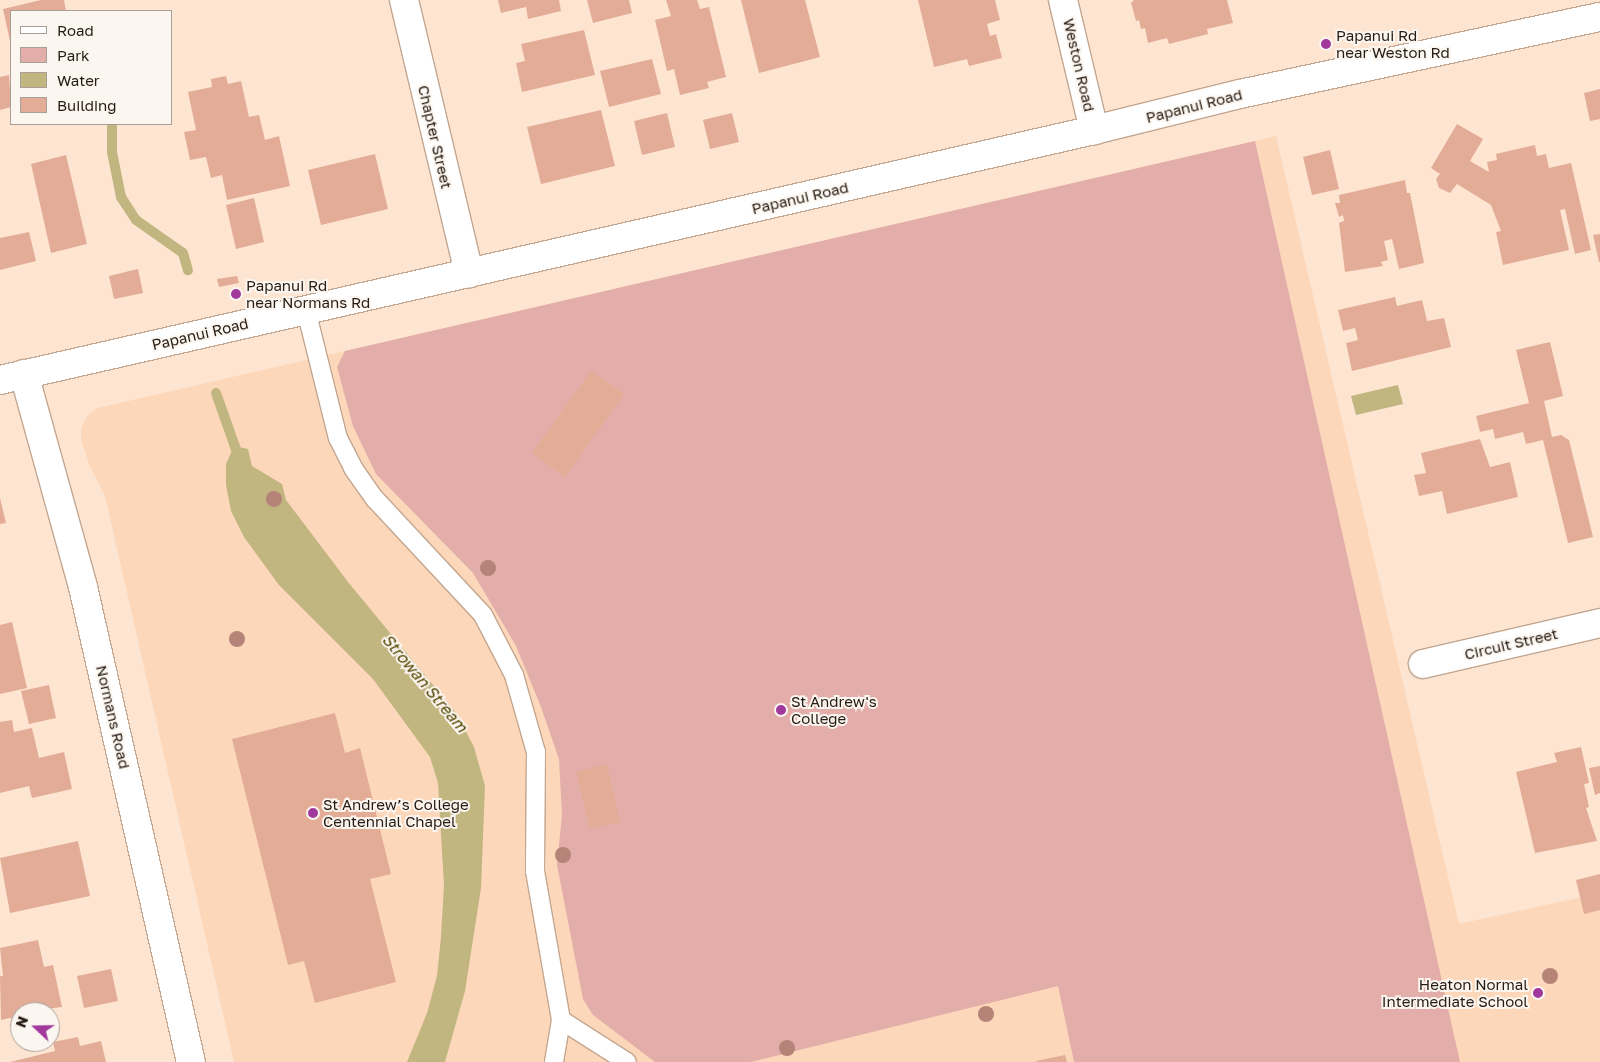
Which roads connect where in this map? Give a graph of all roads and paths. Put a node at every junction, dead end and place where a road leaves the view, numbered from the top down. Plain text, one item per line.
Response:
1 (404, 0) edge
2 (1064, 0) edge
3 (1600, 17) edge
4 (1094, 130) junction
5 (469, 273) junction
6 (306, 310) junction
7 (12, 377) edge
8 (1600, 623) edge
9 (1423, 664) dead end
10 (561, 1020) junction
11 (191, 1062) edge
12 (554, 1062) edge
13 (628, 1062) edge

1 - 5 main road, Chapter Street
2 - 4 main road, Weston Road
3 - 4 main road, Papanui Road
4 - 5 main road, Papanui Road
5 - 6 main road, Papanui Road
6 - 7 main road, Papanui Road
6 - 10 lane
7 - 11 main road, Normans Road
8 - 9 main road, Circuit Street
10 - 12 lane
10 - 13 lane

